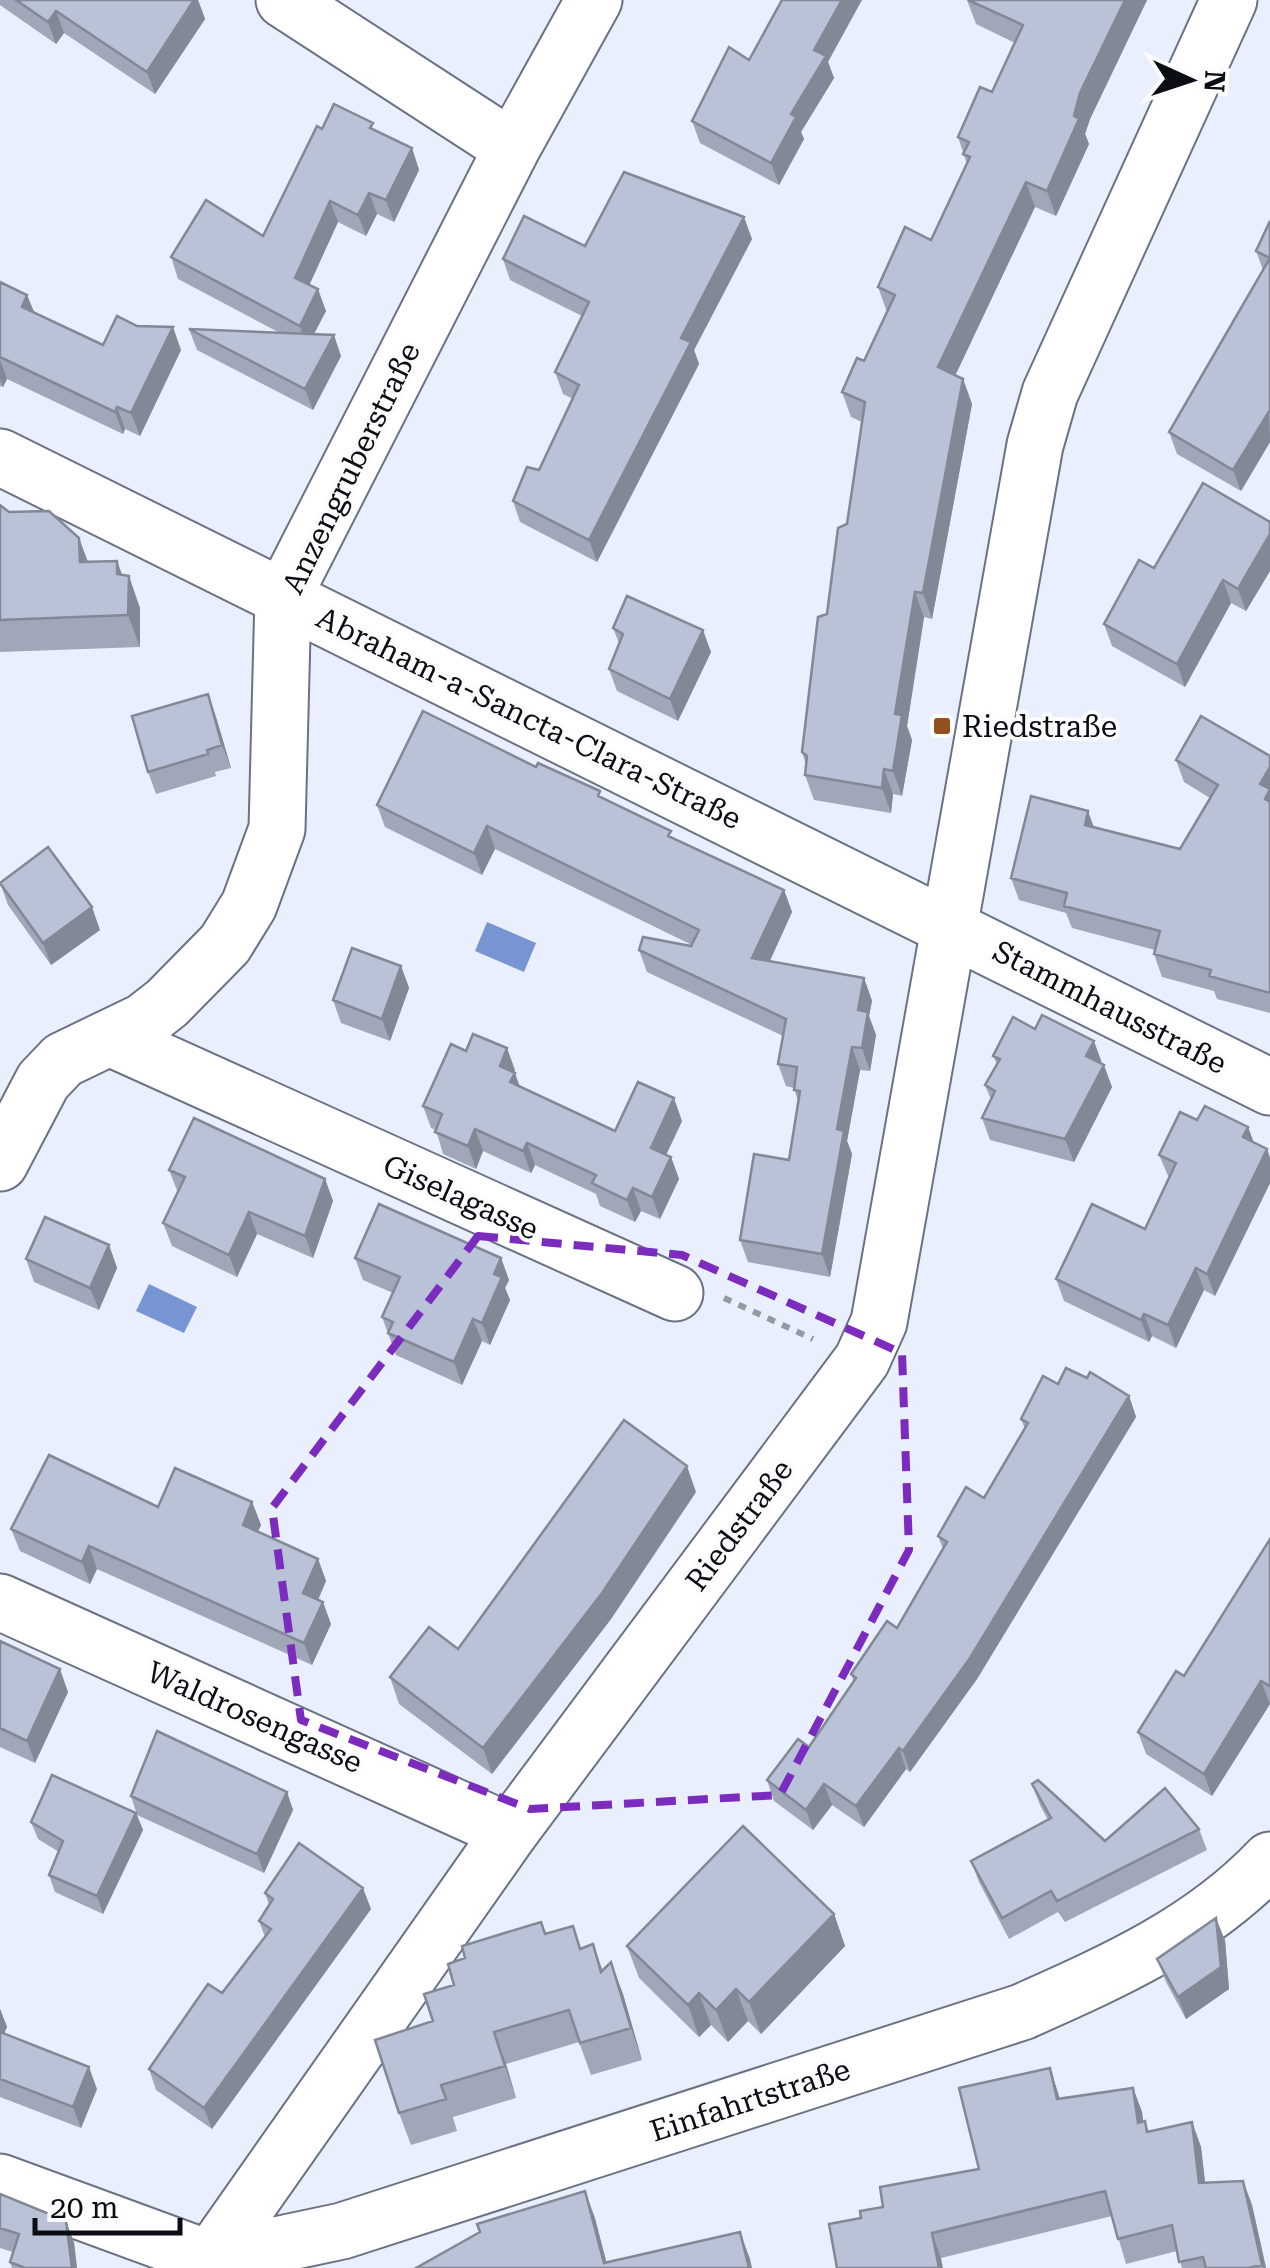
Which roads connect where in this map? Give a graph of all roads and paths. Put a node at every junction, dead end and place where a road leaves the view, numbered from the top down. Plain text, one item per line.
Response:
1 (284, 0) edge
2 (594, 0) edge
3 (1229, 0) edge
4 (512, 148) junction
5 (0, 458) edge
6 (283, 597) junction
7 (950, 926) junction
8 (110, 1038) junction
9 (1270, 1087) edge
10 (0, 1163) edge
11 (675, 1293) joint
12 (814, 1340) dead end
13 (0, 1602) edge
14 (510, 1832) junction
15 (1270, 1860) edge
16 (0, 2182) edge
17 (203, 2264) edge

1 - 4 street
2 - 4 street, Anzengruberstraße
3 - 7 street, Riedstraße
4 - 6 street, Anzengruberstraße
5 - 6 street, Abraham-a-Sancta-Clara-Straße
6 - 7 street, Abraham-a-Sancta-Clara-Straße
6 - 8 street, Anzengruberstraße
7 - 9 street, Stammhausstraße
7 - 14 street, Riedstraße
8 - 10 street, Anzengruberstraße
8 - 11 street, Giselagasse
11 - 12 path
13 - 14 street, Waldrosengasse
14 - 17 street, Riedstraße
15 - 17 street, Einfahrtstraße
16 - 17 street

